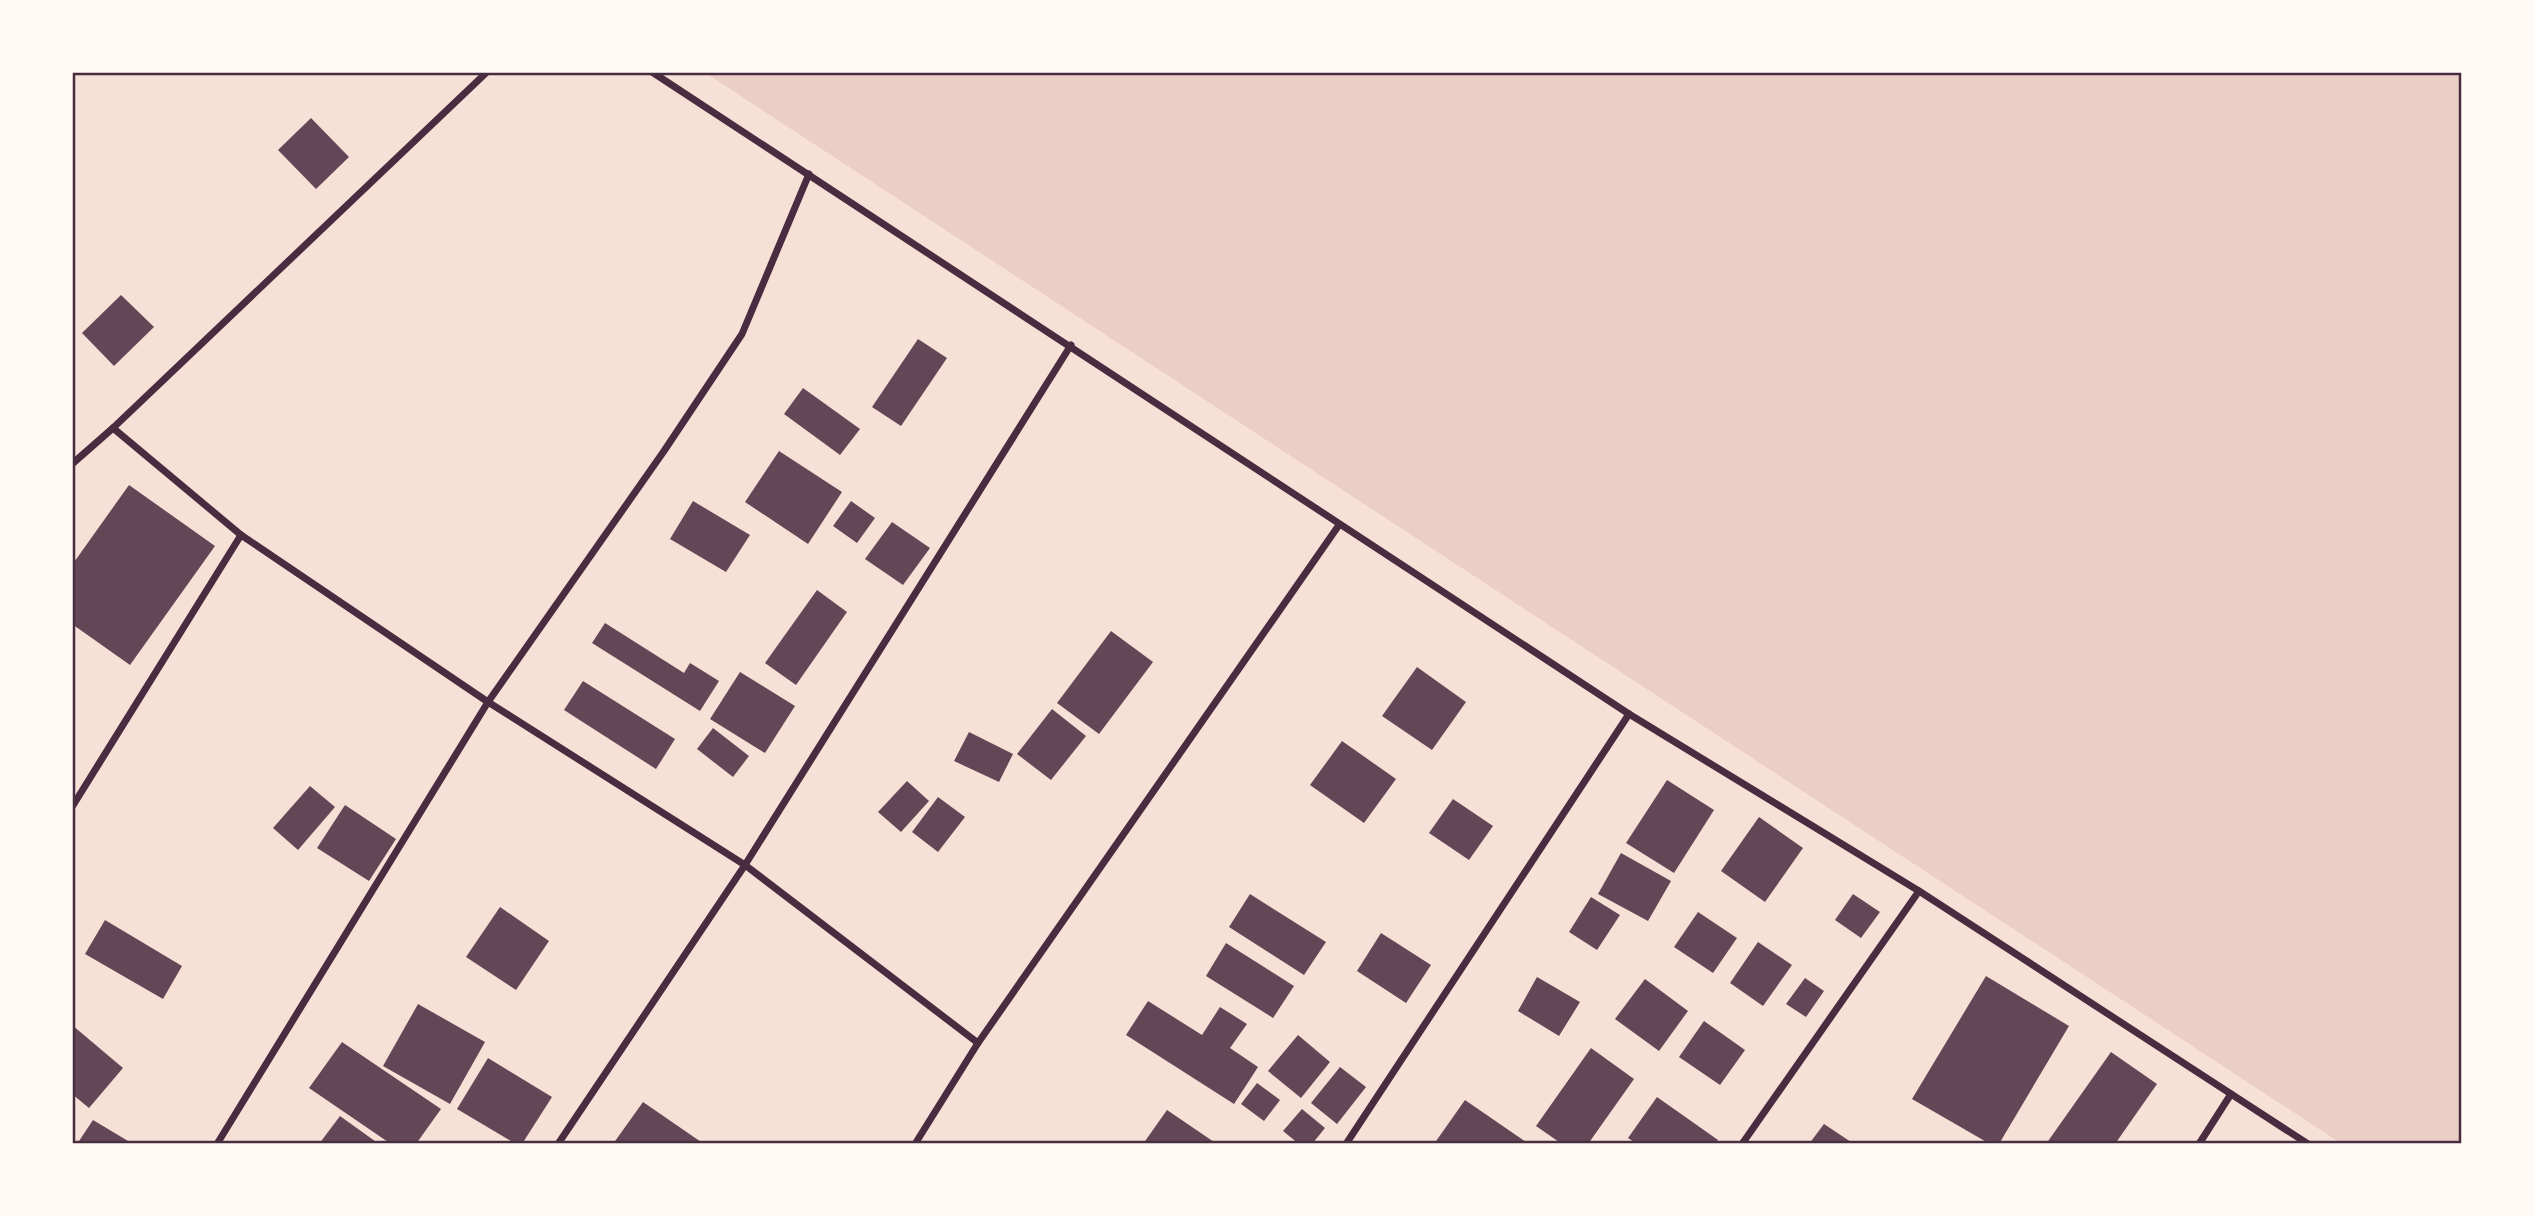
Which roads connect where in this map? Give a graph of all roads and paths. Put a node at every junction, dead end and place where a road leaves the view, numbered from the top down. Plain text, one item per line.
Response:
1 (487, 72) edge
2 (652, 72) edge
3 (809, 174) junction
4 (1071, 345) junction
5 (113, 428) junction
6 (72, 464) edge
7 (1339, 525) junction
8 (241, 535) junction
9 (488, 702) junction
10 (1629, 714) junction
11 (72, 807) edge
12 (745, 865) junction
13 (1919, 891) junction
14 (978, 1042) junction
15 (2231, 1094) junction
16 (217, 1144) edge
17 (558, 1144) edge
18 (915, 1144) edge
19 (1346, 1144) edge
20 (1742, 1144) edge
21 (2199, 1144) edge
22 (2308, 1144) edge

1 - 5 street
2 - 3 street
3 - 4 street
3 - 9 street
4 - 7 street
4 - 12 street
5 - 6 street
5 - 8 street
7 - 10 street
7 - 14 street
8 - 9 street
8 - 11 street
9 - 12 street
9 - 16 street
10 - 13 street
10 - 19 street
12 - 14 street
12 - 17 street
13 - 15 street
13 - 20 street
14 - 18 street
15 - 21 street
15 - 22 street

